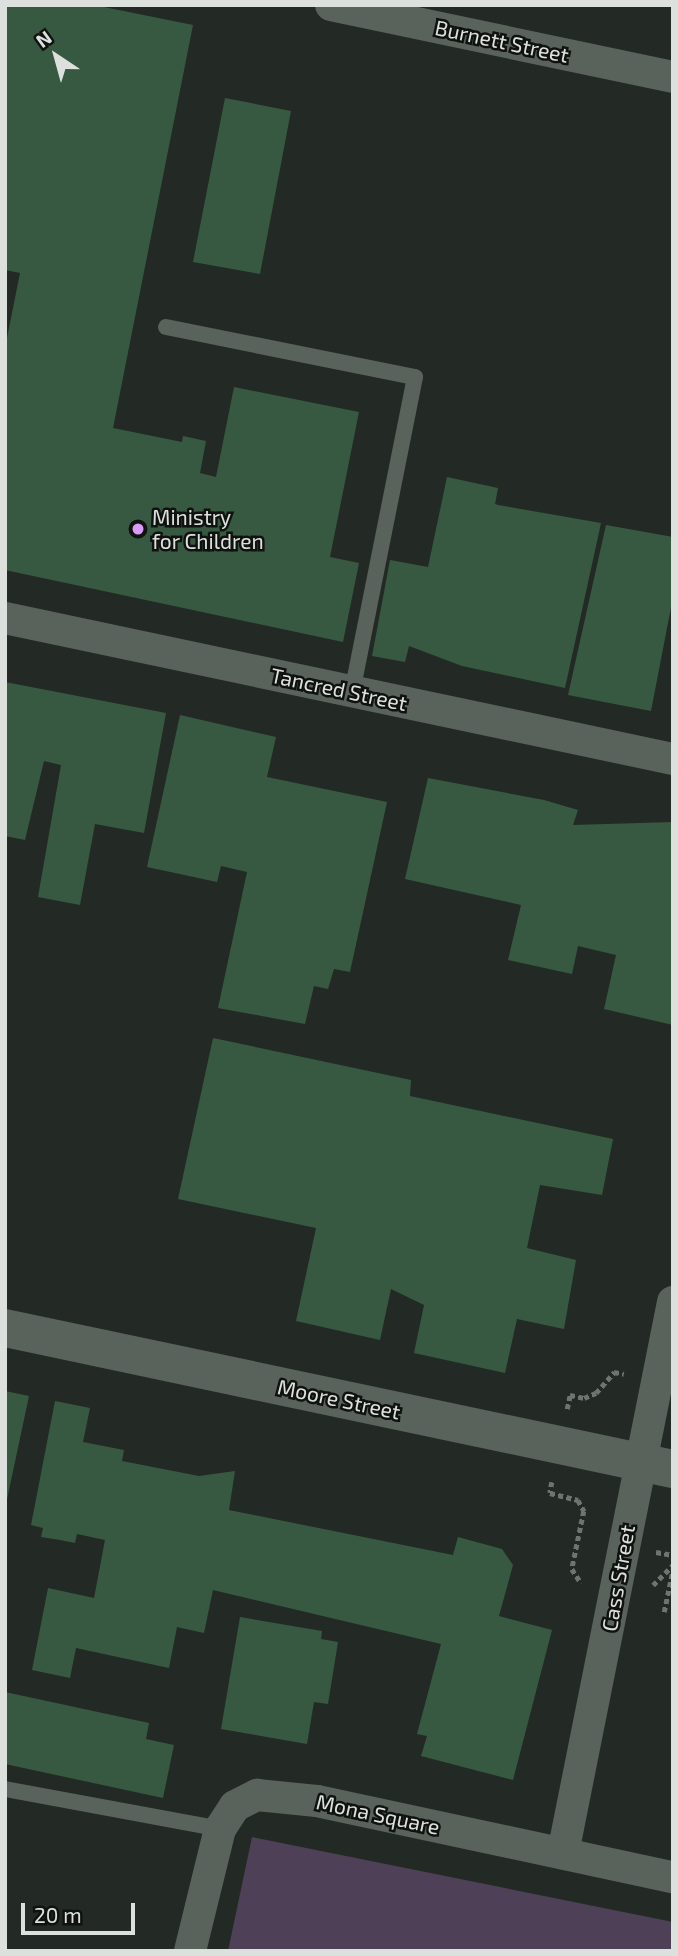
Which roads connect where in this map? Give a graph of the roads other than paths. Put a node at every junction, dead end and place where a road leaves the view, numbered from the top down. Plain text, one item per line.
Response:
1 (331, 5) edge
2 (673, 77) edge
3 (166, 327) dead end
4 (5, 618) edge
5 (352, 691) junction
6 (673, 759) edge
7 (673, 1302) edge
8 (5, 1328) edge
9 (656, 1466) edge
10 (5, 1789) edge
11 (220, 1829) junction
12 (563, 1853) junction
13 (673, 1877) edge
14 (190, 1951) edge

1 - 2 street, Burnett Street
3 - 5 lane
4 - 5 street, Tancred Street
5 - 6 street, Tancred Street
7 - 9 street, Cass Street
8 - 9 street, Moore Street
9 - 12 street, Cass Street
10 - 11 lane
11 - 12 street, Mona Square
11 - 14 street, Mona Square
12 - 13 street, Mona Square

